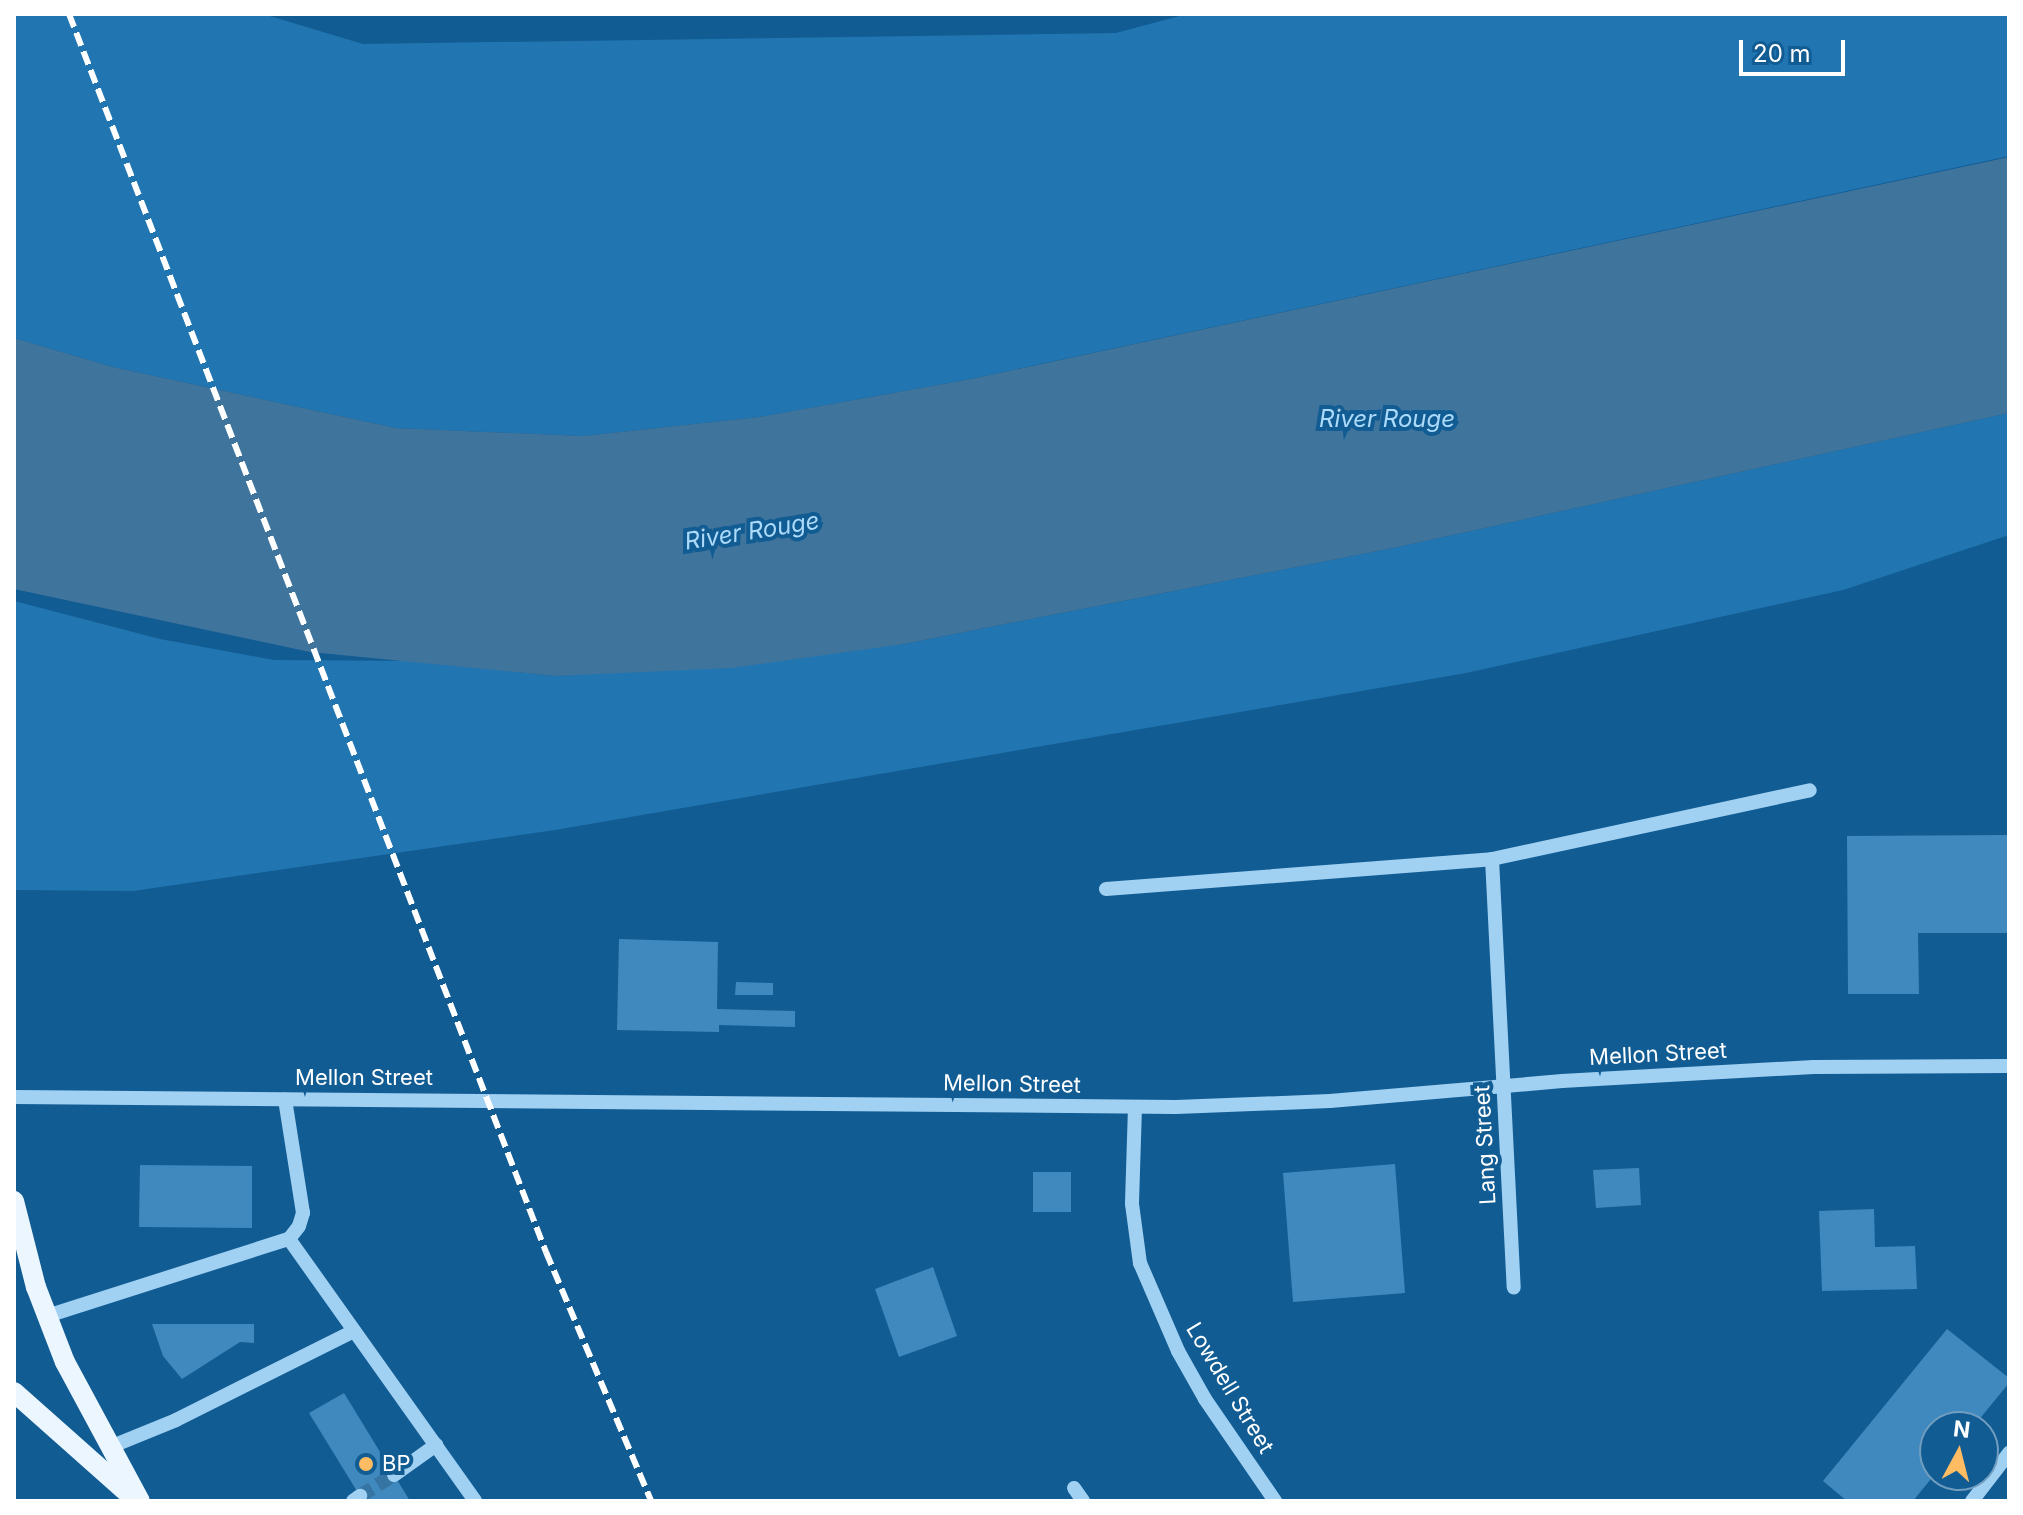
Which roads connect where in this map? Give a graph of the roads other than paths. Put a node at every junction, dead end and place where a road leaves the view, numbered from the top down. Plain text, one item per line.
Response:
1 (1810, 790) dead end
2 (1492, 859) junction
3 (1106, 889) dead end
4 (2009, 1066) edge
5 (1505, 1087) junction
6 (14, 1097) edge
7 (285, 1099) junction
8 (1135, 1107) junction
9 (14, 1201) edge
10 (289, 1239) junction
11 (1514, 1287) dead end
12 (47, 1316) junction
13 (354, 1331) junction
14 (14, 1392) edge
15 (436, 1445) junction
16 (110, 1447) junction
17 (2009, 1453) edge
18 (394, 1475) tunnel mouth
19 (1074, 1488) dead end
20 (138, 1501) edge
21 (475, 1501) edge
22 (1083, 1501) edge
23 (1275, 1501) edge
24 (1972, 1501) edge

1 - 2 street
2 - 3 street
2 - 5 street, Lang Street
4 - 5 street, Mellon Street
5 - 8 street, Mellon Street
5 - 11 street, Lang Street
6 - 7 street, Mellon Street
7 - 8 street, Mellon Street
7 - 10 street
8 - 23 street, Lowdell Street
9 - 12 main road
10 - 12 street
10 - 13 street
12 - 16 main road
13 - 15 street
13 - 16 street
14 - 20 main road
15 - 18 street
15 - 21 street
16 - 20 main road
17 - 24 street
19 - 22 street

